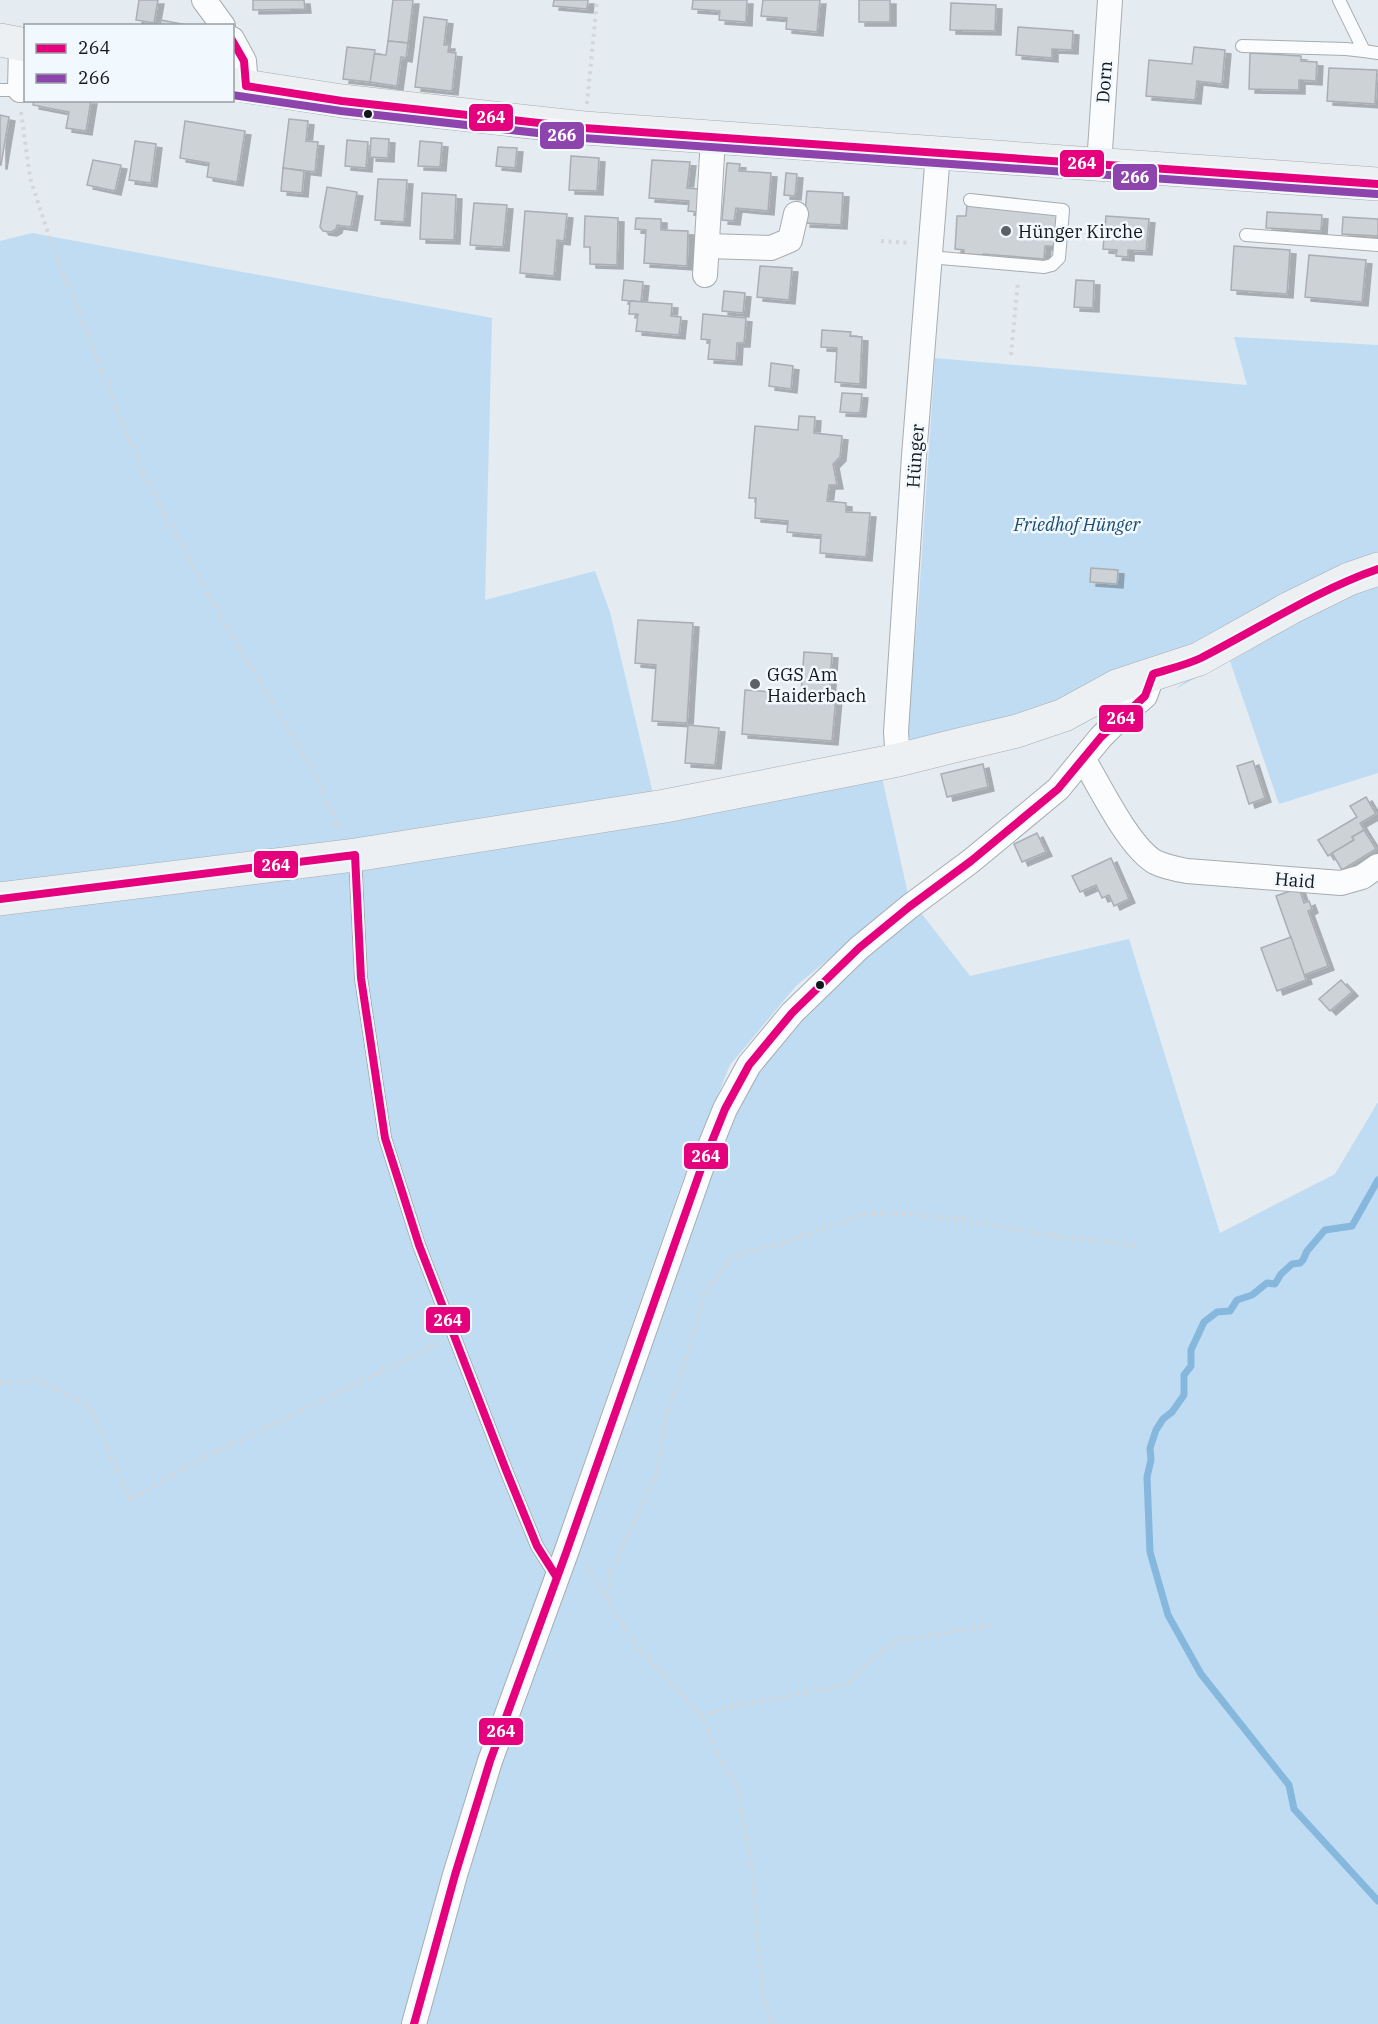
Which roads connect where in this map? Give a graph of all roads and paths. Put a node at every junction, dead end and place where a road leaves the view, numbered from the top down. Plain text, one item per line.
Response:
1 (204, 0) edge
2 (597, 0) edge
3 (1110, 0) edge
4 (1339, 0) edge
5 (222, 24) edge
6 (16, 43) edge
7 (234, 43) edge
8 (1242, 46) dead end
9 (1364, 51) junction
10 (1378, 53) edge
11 (239, 85) edge
12 (10, 90) edge
13 (584, 128) junction
14 (713, 138) junction
15 (938, 153) junction
16 (1099, 165) junction
17 (1378, 184) edge
18 (970, 200) dead end
19 (796, 214) dead end
20 (1246, 235) dead end
21 (881, 241) dead end
22 (1378, 245) edge
23 (707, 246) junction
24 (929, 251) junction
25 (1020, 265) junction
26 (705, 275) dead end
27 (1011, 355) dead end
28 (1378, 569) edge
29 (1153, 674) junction
30 (898, 759) junction
31 (1084, 759) junction
32 (355, 855) junction
33 (1378, 866) edge
34 (0, 899) edge
35 (1135, 1245) dead end
36 (455, 1335) junction
37 (0, 1383) edge
38 (566, 1553) junction
39 (556, 1576) junction
40 (607, 1601) junction
41 (995, 1625) dead end
42 (701, 1715) junction
43 (414, 2024) edge
44 (773, 2024) edge

1 - 5 street
2 - 13 path
3 - 16 street, Dorn
4 - 9 lane
6 - 12 street
7 - 11 street
8 - 9 lane
9 - 10 lane
11 - 13 street
12 - 32 path
13 - 14 street
14 - 15 street
14 - 23 street
15 - 16 street
15 - 24 street, Hünger
16 - 17 street
18 - 25 lane
19 - 23 street
20 - 22 lane
21 - 24 path
23 - 26 street
24 - 25 lane
24 - 30 street, Hünger
25 - 27 path
28 - 29 street
29 - 30 street
29 - 31 street
30 - 32 street
31 - 33 street, Haid
31 - 38 street
32 - 34 street
32 - 36 lane
35 - 40 path
36 - 37 path
36 - 39 lane
38 - 39 street
38 - 40 path
39 - 43 street
40 - 42 path
41 - 42 path
42 - 44 path

